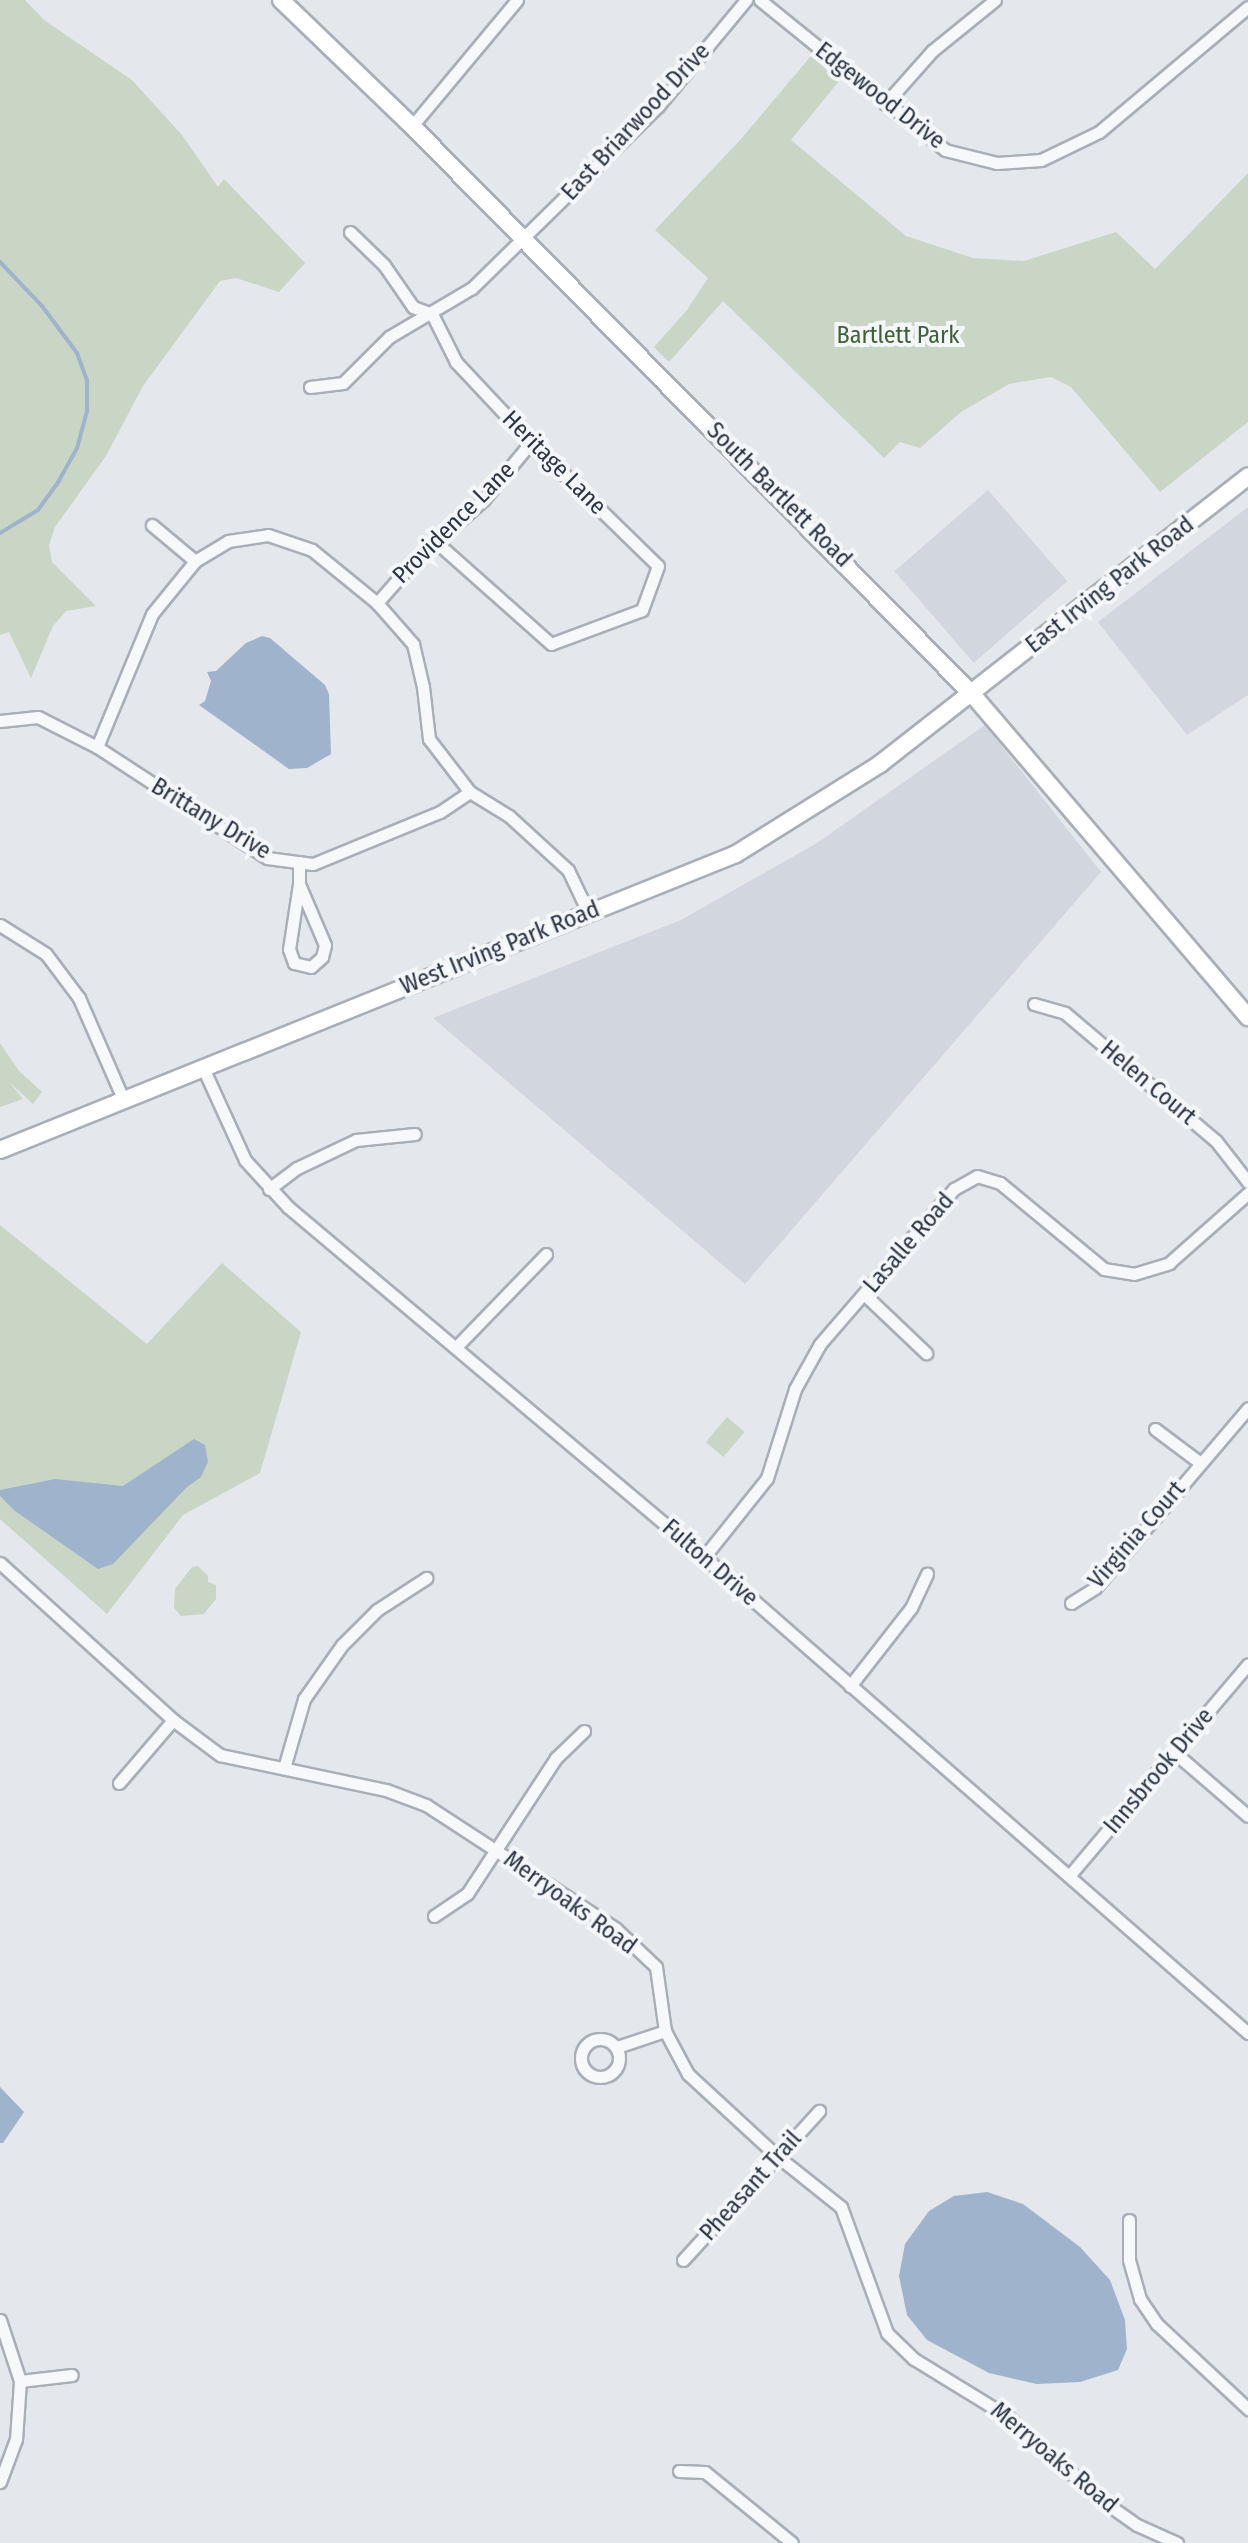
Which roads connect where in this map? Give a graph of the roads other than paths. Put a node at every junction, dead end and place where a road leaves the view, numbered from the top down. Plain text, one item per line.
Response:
1 (281, 0) edge
2 (517, 0) edge
3 (746, 0) edge
4 (760, 0) edge
5 (995, 0) edge
6 (1248, 7) edge
7 (885, 104) junction
8 (412, 126) junction
9 (350, 232) dead end
10 (524, 241) junction
11 (432, 314) junction
12 (310, 387) dead end
13 (531, 442) junction
14 (1248, 476) edge
15 (152, 525) dead end
16 (436, 542) junction
17 (195, 561) junction
18 (377, 603) junction
19 (972, 694) junction
20 (0, 721) edge
21 (97, 747) junction
22 (470, 792) junction
23 (299, 862) junction
24 (299, 884) junction
25 (588, 912) junction
26 (0, 925) edge
27 (1034, 1004) dead end
28 (1248, 1017) edge
29 (204, 1070) junction
30 (124, 1101) junction
31 (415, 1134) dead end
32 (0, 1150) edge
33 (1248, 1182) edge
34 (269, 1189) junction
35 (1248, 1193) edge
36 (546, 1254) dead end
37 (864, 1294) junction
38 (457, 1346) junction
39 (926, 1353) dead end
40 (1248, 1408) edge
41 (1155, 1429) dead end
42 (1199, 1462) junction
43 (704, 1557) junction
44 (0, 1563) edge
45 (927, 1573) dead end
46 (426, 1578) dead end
47 (1071, 1603) dead end
48 (1248, 1664) edge
49 (850, 1686) junction
50 (173, 1720) junction
51 (584, 1731) dead end
52 (1175, 1753) junction
53 (284, 1768) junction
54 (119, 1783) dead end
55 (1248, 1816) edge
56 (498, 1851) junction
57 (1069, 1876) junction
58 (434, 1916) dead end
59 (665, 2031) junction
60 (1248, 2033) edge
61 (617, 2047) dead end
62 (819, 2111) dead end
63 (777, 2156) junction
64 (1129, 2220) dead end
65 (683, 2260) dead end
66 (0, 2320) edge
67 (72, 2375) dead end
68 (20, 2381) junction
69 (1248, 2409) edge
70 (679, 2471) dead end
71 (0, 2482) edge
72 (792, 2543) edge
73 (1177, 2543) edge

1 - 8 main road, South Bartlett Road
2 - 8 street
3 - 10 street, East Briarwood Drive
4 - 7 street, Edgewood Drive
5 - 7 street
6 - 7 street, Edgewood Drive
8 - 10 main road, South Bartlett Road
9 - 11 street
10 - 11 street, East Briarwood Drive
10 - 19 main road, South Bartlett Road
11 - 12 street, East Briarwood Drive
11 - 13 street, Heritage Lane
13 - 16 street, Providence Lane
13 - 16 street, Heritage Lane
14 - 19 main road, East Irving Park Road
15 - 17 street
16 - 18 street, Providence Lane
17 - 18 street
17 - 21 street
18 - 22 street
19 - 25 main road, West Irving Park Road
19 - 28 main road, South Bartlett Road
20 - 21 street, Brittany Drive
21 - 23 street, Brittany Drive
22 - 23 street, Brittany Drive
22 - 25 street
23 - 24 street
24 - 24 street
25 - 29 main road, West Irving Park Road
26 - 30 street
27 - 33 street, Helen Court
29 - 30 main road, West Irving Park Road
29 - 34 street, Fulton Drive
30 - 32 main road, West Irving Park Road
31 - 34 street
34 - 38 street, Fulton Drive
35 - 37 street, Lasalle Road
36 - 38 street
37 - 39 street
37 - 43 street, Lasalle Road
38 - 43 street, Fulton Drive
40 - 42 street, Virginia Court
41 - 42 street, Virginia Court
42 - 47 street, Virginia Court
43 - 49 street, Fulton Drive
44 - 50 street, Merryoaks Road
45 - 49 street
46 - 53 street
48 - 52 street, Innsbrook Drive
49 - 57 street, Fulton Drive
50 - 53 street, Merryoaks Road
50 - 54 street
51 - 56 street
52 - 55 street
52 - 57 street, Innsbrook Drive
53 - 56 street, Merryoaks Road
56 - 58 street
56 - 59 street, Merryoaks Road
57 - 60 street, Fulton Drive
59 - 61 street
59 - 63 street, Merryoaks Road
62 - 63 street, Pheasant Trail
63 - 65 street, Pheasant Trail
63 - 73 street, Merryoaks Road
64 - 69 street
66 - 68 street
67 - 68 street
68 - 71 street
70 - 72 street

